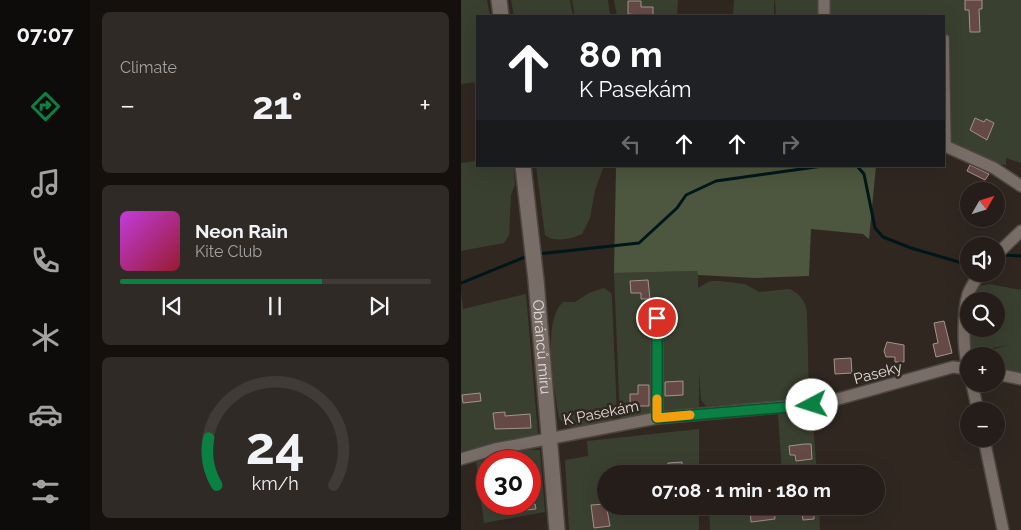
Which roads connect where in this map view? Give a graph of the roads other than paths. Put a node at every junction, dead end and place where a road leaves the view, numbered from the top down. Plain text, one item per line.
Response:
1 (499, 0) edge
2 (824, 0) edge
3 (501, 15) edge
4 (825, 15) edge
5 (946, 38) dead end
6 (946, 146) edge
7 (523, 167) edge
8 (1021, 186) edge
9 (1021, 231) edge
10 (1005, 246) edge
11 (975, 282) edge
12 (657, 318) dead end
13 (966, 347) edge
14 (960, 367) edge
15 (1005, 376) edge
16 (1021, 379) edge
17 (705, 414) joint
18 (657, 418) junction
19 (550, 438) junction
20 (986, 447) edge
21 (461, 459) edge
22 (557, 530) edge
23 (1003, 530) edge

1 - 3 main road
2 - 4 street
5 - 6 lane
6 - 8 street
7 - 19 main road, Obránců míru
9 - 10 street
11 - 13 street, Paseky
12 - 18 street, K Pasekám
14 - 17 street, Paseky
15 - 16 street
17 - 18 street, K Pasekám
18 - 19 street, K Pasekám
19 - 21 street, K Pasekám
19 - 22 main road, Obránců míru
20 - 23 street

